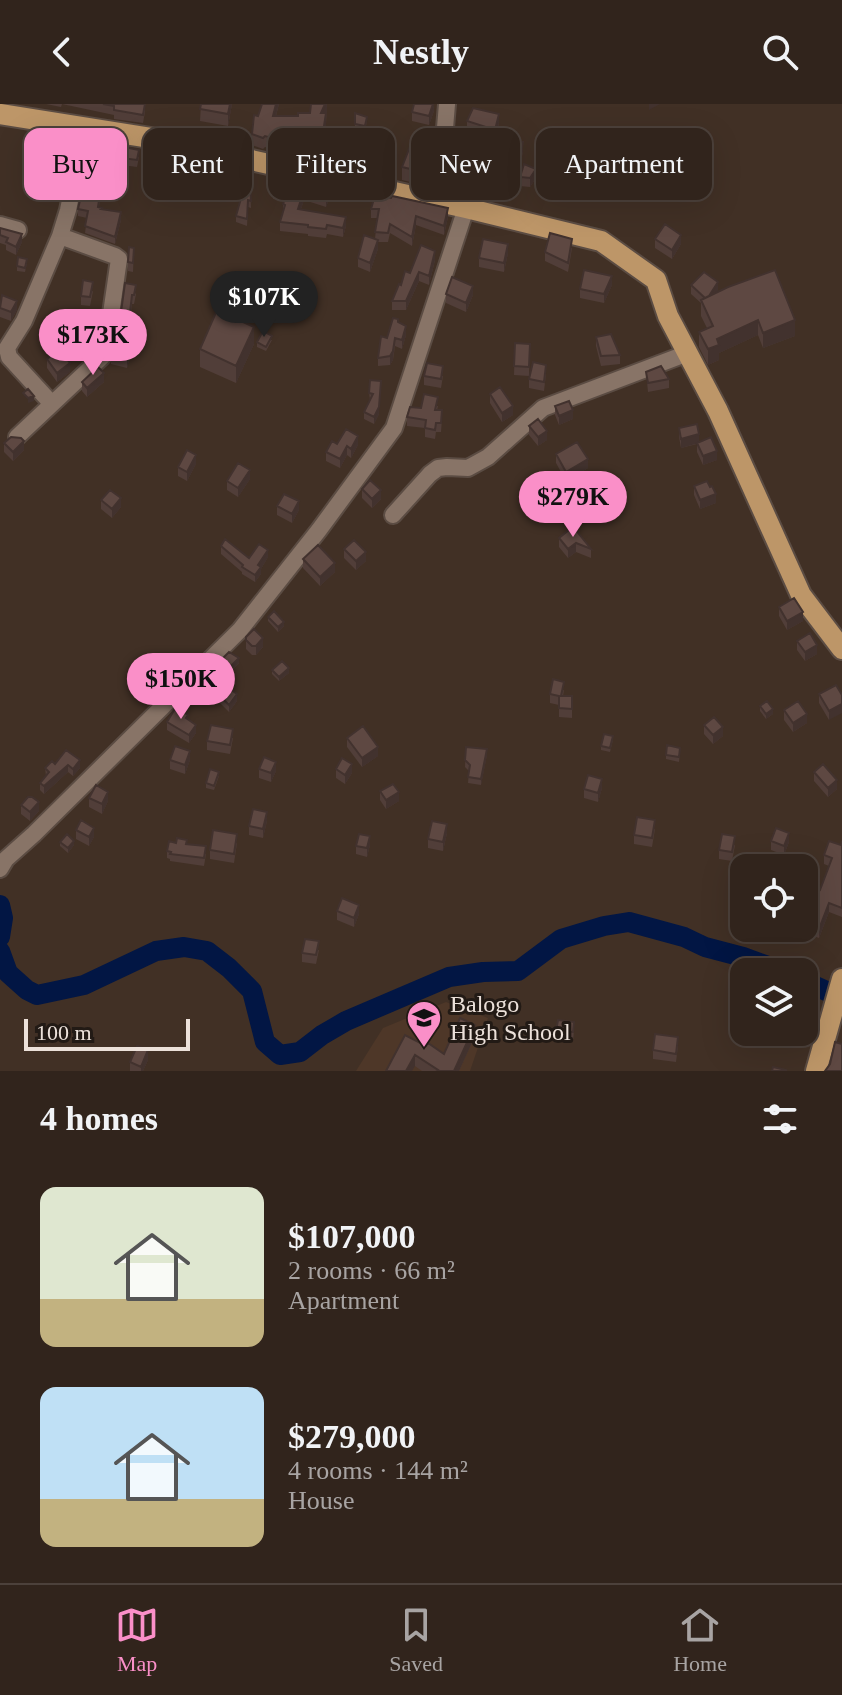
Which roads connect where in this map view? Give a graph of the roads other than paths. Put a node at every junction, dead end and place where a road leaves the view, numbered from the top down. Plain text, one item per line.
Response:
1 (447, 104) edge
2 (0, 114) edge
3 (79, 128) edge
4 (445, 128) edge
5 (127, 135) edge
6 (411, 196) edge
7 (70, 200) edge
8 (431, 200) edge
9 (466, 208) junction
10 (0, 225) edge
11 (18, 230) edge
12 (60, 236) junction
13 (688, 353) junction
14 (52, 404) junction
15 (17, 437) edge
16 (393, 515) dead end
17 (842, 649) edge
18 (3, 864) edge
19 (842, 979) edge
20 (816, 1071) edge

1 - 4 street
2 - 3 main road
5 - 6 main road
7 - 12 street
8 - 9 main road
9 - 13 main road
9 - 18 street
10 - 11 street
12 - 14 street
12 - 14 street
13 - 16 street
13 - 17 main road
14 - 15 street
19 - 20 main road

